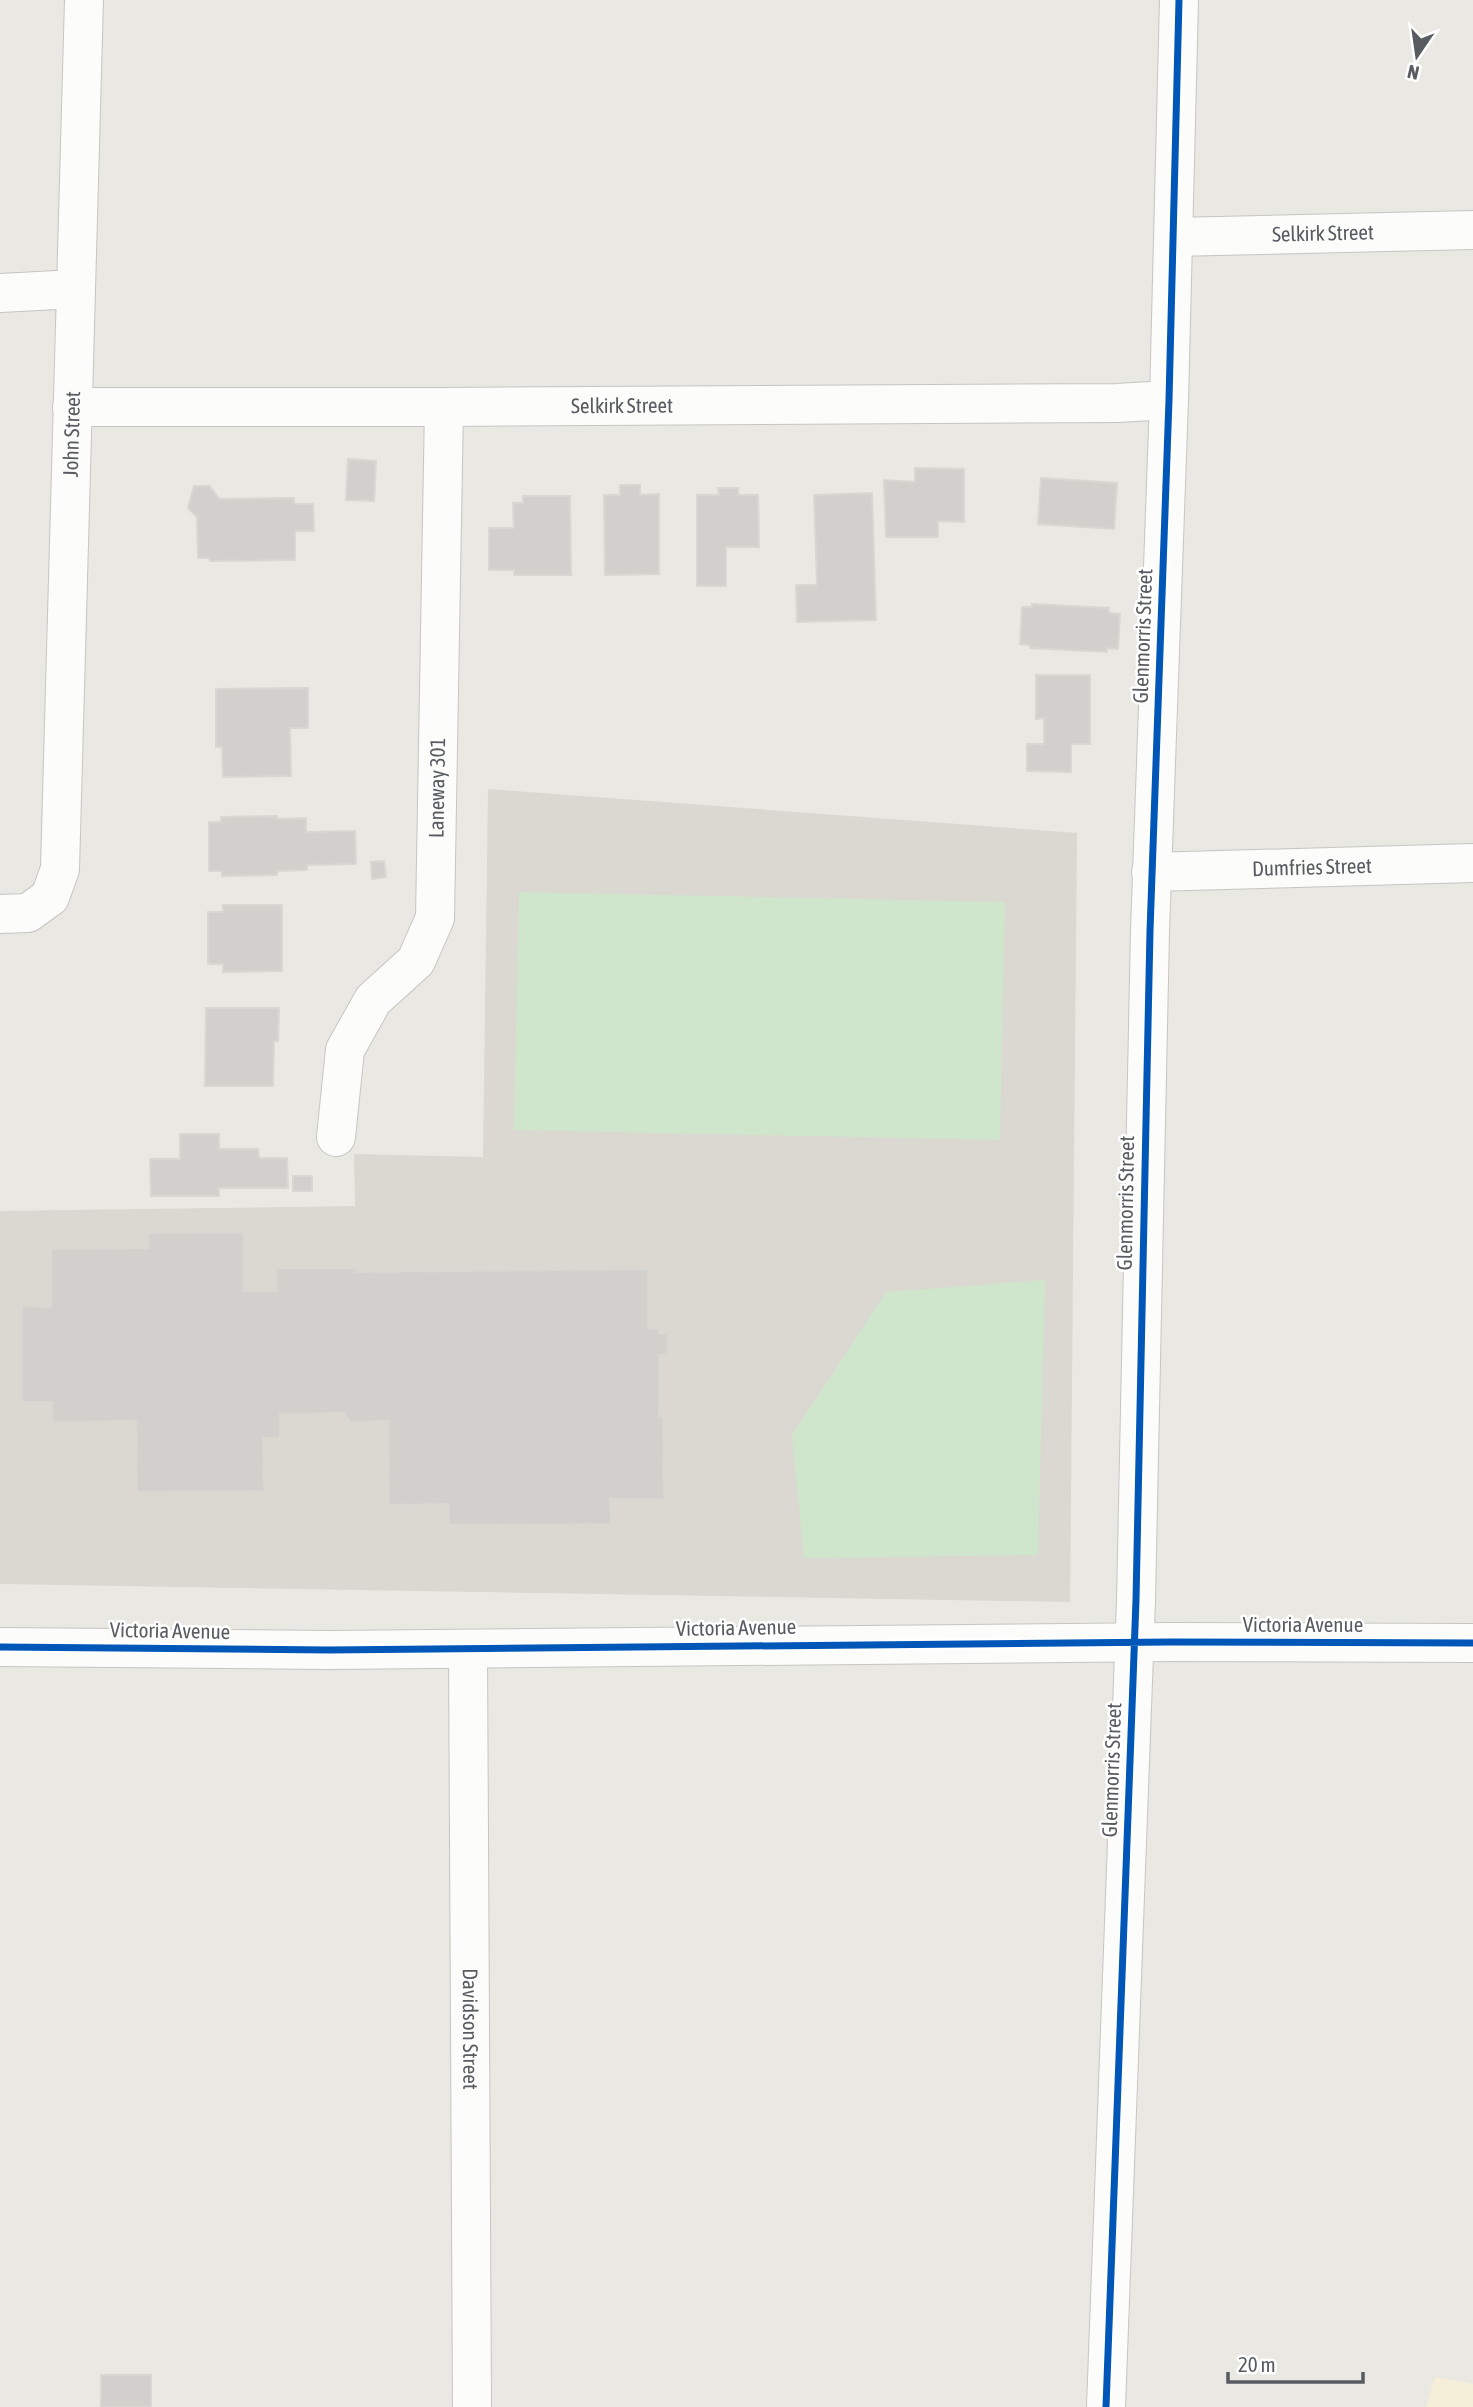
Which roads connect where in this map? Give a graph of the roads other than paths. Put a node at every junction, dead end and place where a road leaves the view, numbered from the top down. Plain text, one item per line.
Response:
1 (83, 0) edge
2 (1179, 0) edge
3 (1473, 230) edge
4 (1174, 237) junction
5 (76, 289) junction
6 (0, 293) edge
7 (1170, 400) junction
8 (72, 407) junction
9 (444, 407) junction
10 (1473, 863) edge
11 (1151, 872) junction
12 (0, 914) edge
13 (336, 1138) dead end
14 (1134, 1643) junction
15 (1473, 1643) edge
16 (0, 1647) edge
17 (468, 1649) junction
18 (472, 2407) edge
19 (1106, 2407) edge

1 - 5 street, John Street
2 - 4 street, Glenmorris Street
3 - 4 street, Selkirk Street
4 - 7 street, Glenmorris Street
5 - 6 street
5 - 8 street, John Street
7 - 9 street, Selkirk Street
7 - 11 street, Glenmorris Street
8 - 9 street, Selkirk Street
8 - 12 street, John Street
9 - 13 street, Laneway 301
10 - 11 street, Dumfries Street
11 - 14 street, Glenmorris Street
14 - 15 street, Victoria Avenue
14 - 17 street, Victoria Avenue
14 - 19 street, Glenmorris Street
16 - 17 street, Victoria Avenue
17 - 18 street, Davidson Street

